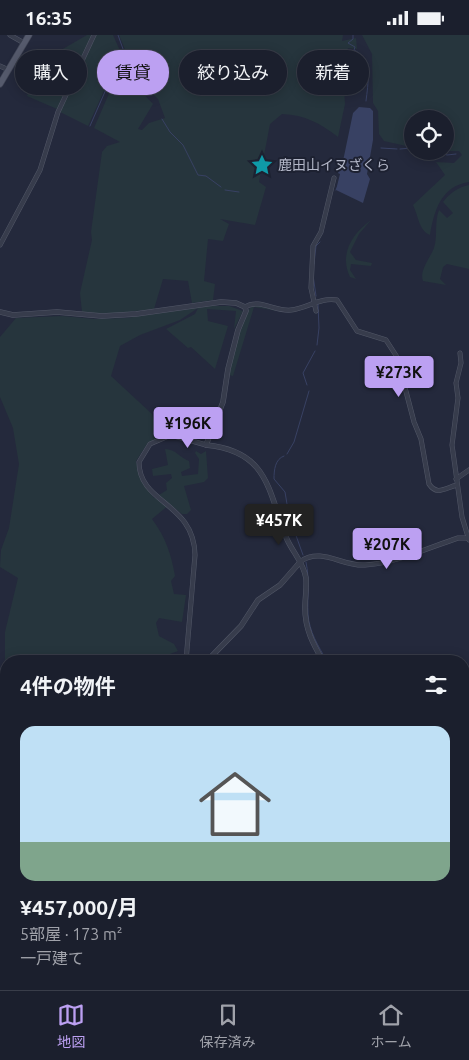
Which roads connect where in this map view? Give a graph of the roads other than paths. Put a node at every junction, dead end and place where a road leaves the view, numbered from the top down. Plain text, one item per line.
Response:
1 (10, 35) edge
2 (29, 35) edge
3 (94, 35) edge
4 (24, 43) junction
5 (0, 66) edge
6 (9, 70) junction
7 (0, 84) edge
8 (334, 178) dead end
9 (0, 245) edge
10 (314, 303) junction
11 (245, 307) junction
12 (316, 311) dead end
13 (0, 312) edge
14 (460, 353) dead end
15 (206, 445) junction
16 (469, 470) edge
17 (456, 479) junction
18 (456, 485) junction
19 (469, 538) edge
20 (301, 561) junction
21 (187, 655) edge
22 (213, 655) edge
23 (320, 655) edge

1 - 4 street
2 - 4 main road
3 - 9 street
4 - 6 main road
5 - 6 street
6 - 7 main road
8 - 10 street
10 - 11 street
10 - 12 street
10 - 18 street
11 - 13 street
11 - 15 street
14 - 17 street
15 - 20 street
15 - 21 street
16 - 17 street
17 - 18 street
18 - 19 street
19 - 20 street
20 - 22 street
20 - 23 street

